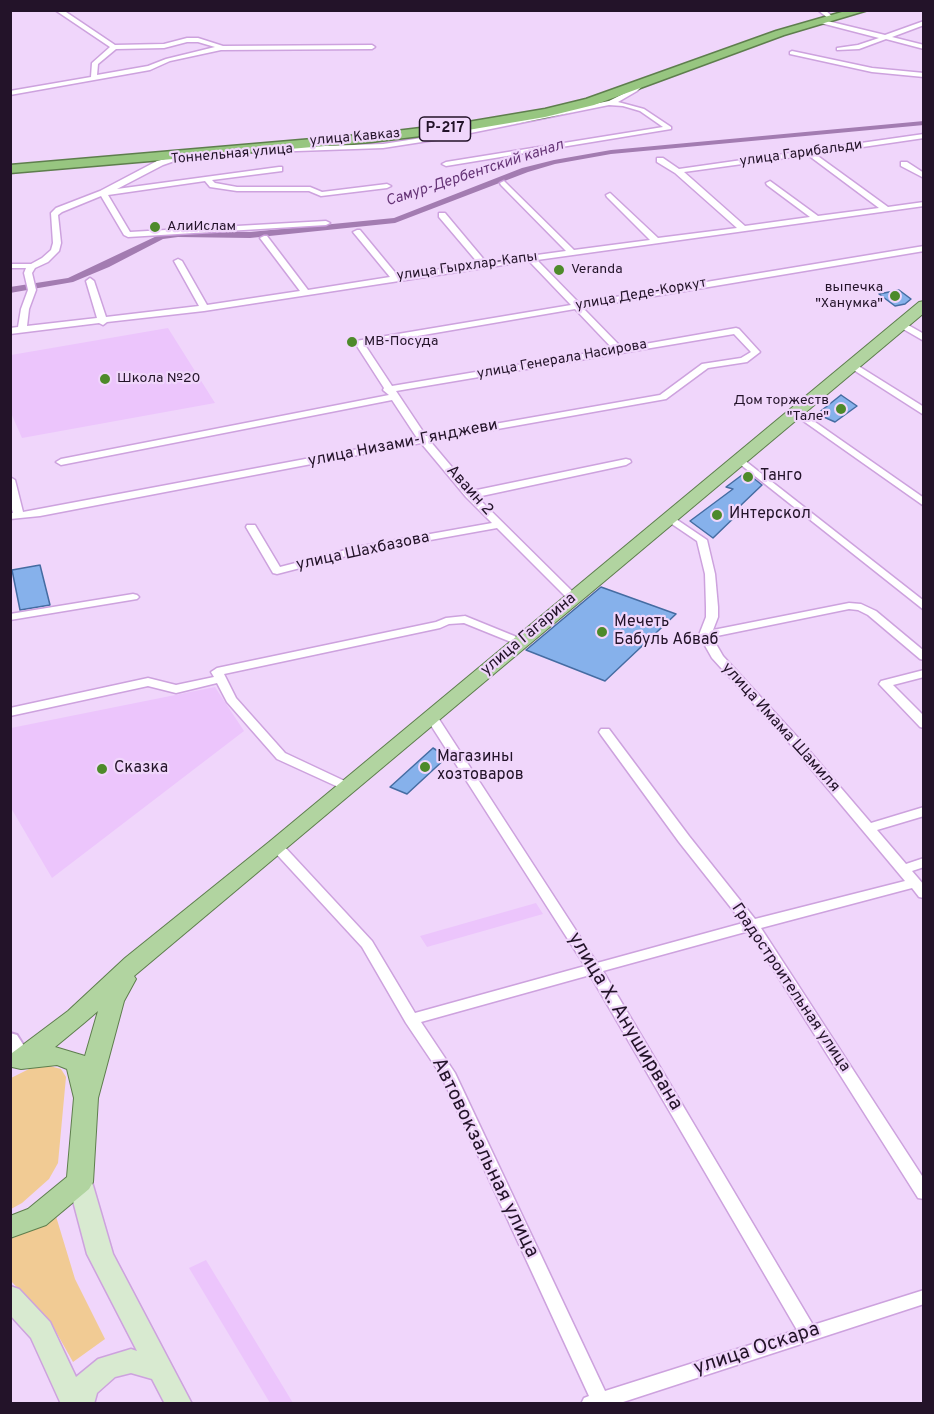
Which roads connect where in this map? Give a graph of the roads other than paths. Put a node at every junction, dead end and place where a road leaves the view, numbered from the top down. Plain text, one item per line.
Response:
1 (58, 10) edge
2 (863, 10) edge
3 (824, 17) edge
4 (924, 23) edge
5 (885, 38) junction
6 (114, 47) junction
7 (372, 47) dead end
8 (924, 47) edge
9 (221, 48) junction
10 (839, 49) dead end
11 (792, 53) dead end
12 (924, 75) edge
13 (94, 77) junction
14 (645, 81) junction
15 (10, 93) edge
16 (609, 103) junction
17 (924, 136) edge
18 (810, 153) junction
19 (162, 158) junction
20 (660, 160) dead end
21 (446, 164) dead end
22 (904, 164) dead end
23 (10, 169) edge
24 (279, 169) dead end
25 (678, 171) junction
26 (924, 176) edge
27 (206, 180) junction
28 (504, 183) dead end
29 (770, 183) dead end
30 (387, 186) dead end
31 (103, 194) junction
32 (610, 195) dead end
33 (924, 204) edge
34 (886, 210) junction
35 (442, 215) dead end
36 (817, 219) junction
37 (326, 223) dead end
38 (743, 229) junction
39 (357, 232) dead end
40 (264, 238) dead end
41 (656, 241) junction
42 (924, 248) edge
43 (571, 252) junction
44 (531, 258) junction
45 (178, 261) dead end
46 (484, 265) junction
47 (10, 266) edge
48 (32, 266) junction
49 (395, 278) junction
50 (90, 281) dead end
51 (306, 293) junction
52 (924, 305) edge
53 (578, 306) junction
54 (204, 308) junction
55 (103, 322) junction
56 (901, 324) junction
57 (22, 330) junction
58 (10, 331) edge
59 (735, 331) joint
60 (924, 338) edge
61 (359, 343) joint
62 (620, 350) junction
63 (852, 365) junction
64 (392, 393) junction
65 (795, 411) junction
66 (924, 412) edge
67 (424, 441) junction
68 (739, 459) junction
69 (61, 462) dead end
70 (626, 462) dead end
71 (10, 480) edge
72 (470, 495) junction
73 (924, 503) edge
74 (15, 515) edge
75 (670, 518) junction
76 (499, 525) junction
77 (250, 527) dead end
78 (133, 597) dead end
79 (573, 598) junction
80 (924, 607) edge
81 (10, 617) edge
82 (705, 635) junction
83 (520, 642) junction
84 (924, 657) edge
85 (924, 674) edge
86 (219, 676) junction
87 (10, 712) edge
88 (431, 716) junction
89 (924, 724) edge
90 (605, 732) dead end
91 (347, 788) junction
92 (924, 811) edge
93 (868, 829) junction
94 (277, 847) junction
95 (924, 862) edge
96 (904, 869) junction
97 (919, 889) edge
98 (752, 925) junction
99 (133, 964) junction
100 (594, 969) junction
101 (411, 1019) junction
102 (14, 1055) edge
103 (86, 1098) junction
104 (80, 1182) junction
105 (924, 1193) edge
106 (10, 1227) edge
107 (10, 1297) edge
108 (924, 1297) edge
109 (809, 1334) junction
110 (161, 1370) junction
111 (595, 1402) edge
112 (75, 1404) edge
113 (80, 1404) edge
114 (180, 1404) edge

1 - 6 street
2 - 3 highway, улица Кавказ / Р-217
3 - 5 street
3 - 14 highway, улица Кавказ / Р-217
4 - 5 street
5 - 8 street
5 - 10 street
6 - 9 street
6 - 13 street
7 - 9 street
9 - 13 street
11 - 12 street
13 - 15 street
14 - 16 street
14 - 19 highway, улица Кавказ / Р-217
16 - 19 street, Тоннельная улица
16 - 21 street, Тоннельная улица
17 - 18 street, улица Гарибальди
18 - 25 street, улица Гарибальди
18 - 34 street
19 - 23 highway, улица Кавказ / Р-217
19 - 31 street, Тоннельная улица
20 - 25 street
22 - 26 street
24 - 27 street
25 - 38 street
27 - 30 street
27 - 31 street
28 - 43 street
29 - 36 street
31 - 37 street
31 - 48 street
32 - 41 street
33 - 34 street, улица Гырхлар-Капы
34 - 36 street, улица Гырхлар-Капы
35 - 46 street
36 - 38 street, улица Гырхлар-Капы
38 - 41 street, улица Гырхлар-Капы
39 - 49 street
40 - 51 street
41 - 43 street, улица Гырхлар-Капы
42 - 53 street, улица Деде-Коркут
43 - 44 street, улица Гырхлар-Капы
44 - 46 street, улица Гырхлар-Капы
44 - 53 street
45 - 54 street
46 - 49 street, улица Гырхлар-Капы
47 - 48 street
48 - 57 street
49 - 51 street, улица Гырхлар-Капы
50 - 55 street
51 - 54 street, улица Гырхлар-Капы
52 - 56 main road, улица Гагарина
53 - 61 street, улица Деде-Коркут
53 - 62 street
54 - 55 street, улица Гырхлар-Капы
55 - 57 street, улица Гырхлар-Капы
56 - 60 street
56 - 63 main road, улица Гагарина
57 - 58 street, улица Гырхлар-Капы
59 - 62 street, улица Генерала Насирова
59 - 67 street, улица Низами-Гянджеви
61 - 64 street, Аваин 2
62 - 64 street, улица Генерала Насирова
63 - 65 main road, улица Гагарина
63 - 66 street
64 - 67 street, Аваин 2
64 - 69 street, улица Генерала Насирова
65 - 68 main road, улица Гагарина
65 - 73 street
67 - 72 street, Аваин 2
67 - 74 street, улица Низами-Гянджеви
68 - 75 main road, улица Гагарина
68 - 80 street
70 - 72 street
71 - 74 street
72 - 76 street, Аваин 2
75 - 79 main road, улица Гагарина
75 - 82 street
76 - 77 street, улица Шахбазова
76 - 79 street, Аваин 2
78 - 81 street
79 - 83 main road, улица Гагарина
82 - 84 street
82 - 93 street, улица Имама Шамиля
83 - 86 street
83 - 88 main road, улица Гагарина
85 - 89 street
86 - 87 street
86 - 91 street
88 - 91 main road, улица Гагарина
88 - 100 street, улица Х. Ануширвана
90 - 98 street, Градостроительная улица
91 - 94 main road, улица Гагарина
92 - 93 street
93 - 96 street, улица Имама Шамиля
94 - 99 main road, улица Гагарина
94 - 101 street, Автовокзальная улица
95 - 96 street
96 - 97 street, улица Имама Шамиля
97 - 98 street
98 - 100 street
98 - 105 street, Градостроительная улица
99 - 102 main road, улица Гагарина
99 - 103 main road, улица Гагарина
100 - 101 street
100 - 109 street, улица Х. Ануширвана
101 - 111 street, Автовокзальная улица
102 - 103 main road
103 - 104 main road
104 - 106 main road
104 - 110 main road
107 - 112 main road
108 - 109 street, улица Оскара
109 - 111 street, улица Оскара
110 - 113 main road
110 - 114 main road

